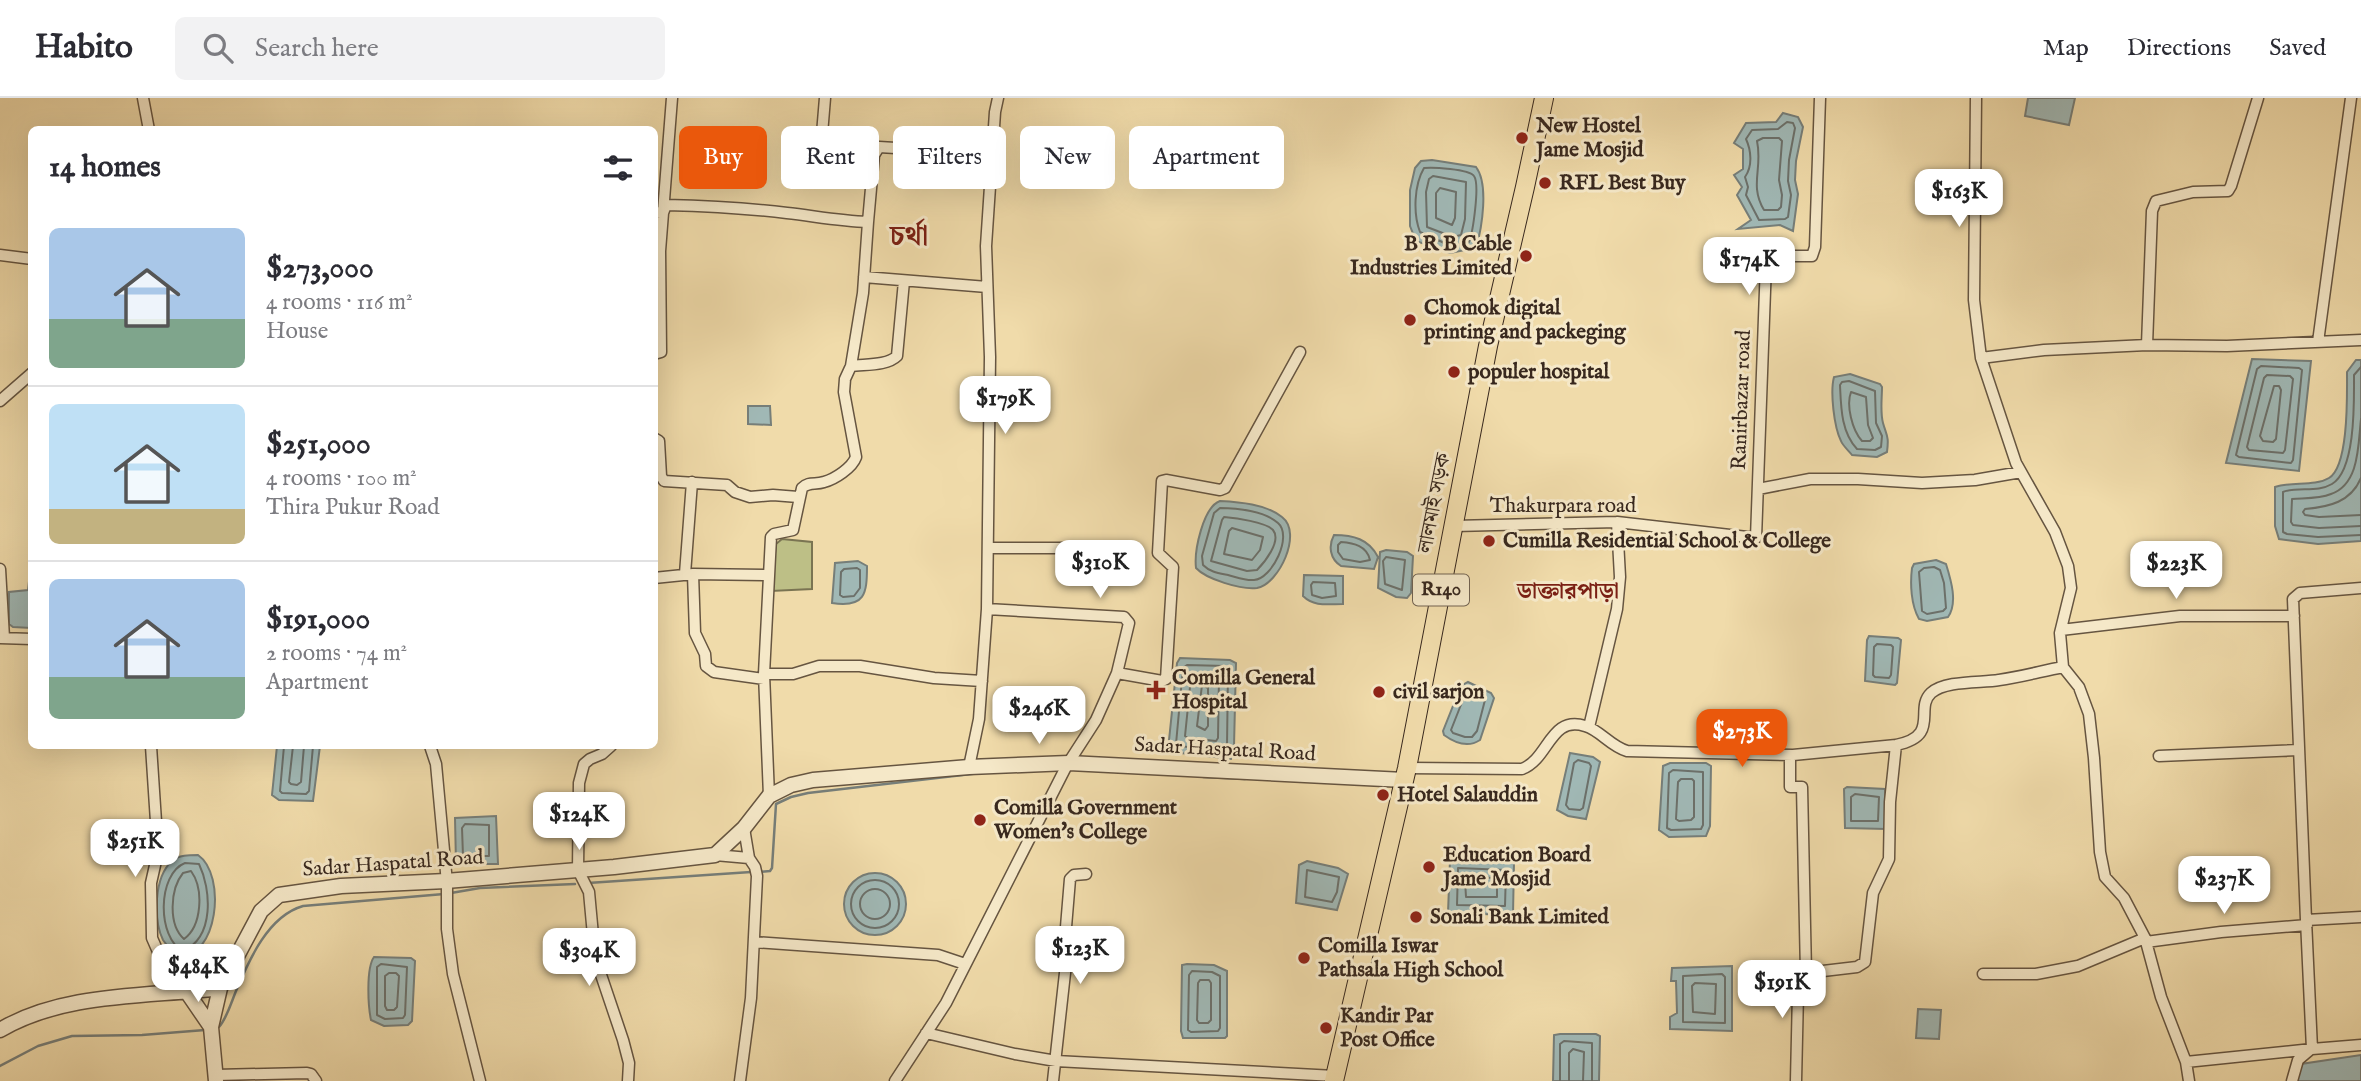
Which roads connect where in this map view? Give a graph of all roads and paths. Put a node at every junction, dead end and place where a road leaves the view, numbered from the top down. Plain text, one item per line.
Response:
1 (143, 98) edge
2 (672, 98) edge
3 (825, 98) edge
4 (998, 98) edge
5 (1544, 98) edge
6 (1820, 98) edge
7 (1976, 98) edge
8 (2258, 98) edge
9 (2351, 98) edge
10 (148, 126) edge
11 (823, 126) edge
12 (994, 126) edge
13 (893, 148) edge
14 (990, 189) edge
15 (659, 213) edge
16 (868, 222) junction
17 (0, 255) edge
18 (28, 258) edge
19 (864, 277) junction
20 (904, 281) junction
21 (987, 286) junction
22 (2361, 340) edge
23 (2318, 342) junction
24 (2147, 345) junction
25 (1300, 352) dead end
26 (658, 353) edge
27 (1981, 358) junction
28 (851, 366) junction
29 (28, 376) edge
30 (0, 401) edge
31 (658, 441) edge
32 (2021, 472) junction
33 (692, 482) junction
34 (1758, 489) junction
35 (798, 497) junction
36 (1617, 522) junction
37 (1454, 526) junction
38 (1756, 538) joint
39 (988, 548) junction
40 (1063, 548) dead end
41 (0, 569) edge
42 (689, 574) junction
43 (767, 575) junction
44 (658, 578) edge
45 (2361, 588) edge
46 (987, 609) junction
47 (2294, 616) junction
48 (2061, 630) junction
49 (2, 638) edge
50 (28, 639) edge
51 (2063, 667) junction
52 (1117, 673) junction
53 (764, 677) junction
54 (982, 681) junction
55 (1589, 727) junction
56 (1896, 745) junction
57 (151, 749) edge
58 (431, 749) edge
59 (608, 749) edge
60 (2300, 750) junction
61 (1790, 755) junction
62 (2159, 756) dead end
63 (969, 767) junction
64 (1067, 768) junction
65 (1406, 774) junction
66 (769, 796) junction
67 (744, 828) junction
68 (715, 855) junction
69 (753, 867) junction
70 (578, 870) junction
71 (1086, 874) dead end
72 (446, 882) junction
73 (2361, 917) edge
74 (2307, 923) junction
75 (2145, 940) junction
76 (754, 942) junction
77 (965, 964) junction
78 (1806, 974) junction
79 (1983, 974) dead end
80 (220, 988) junction
81 (187, 992) junction
82 (212, 1027) junction
83 (0, 1030) edge
84 (926, 1033) junction
85 (2361, 1045) edge
86 (2312, 1049) junction
87 (1055, 1061) junction
88 (2186, 1062) junction
89 (216, 1078) edge
90 (1335, 1078) edge
91 (316, 1081) edge
92 (480, 1081) edge
93 (628, 1081) edge
94 (740, 1081) edge
95 (895, 1081) edge
96 (1053, 1081) edge
97 (1796, 1081) edge
98 (2189, 1081) edge
99 (2292, 1081) edge

1 - 10 street
2 - 15 street
3 - 11 street
4 - 12 street
5 - 37 main road, লালমাই সড়ক / R140
6 - 34 street, Ranirbazar road
7 - 27 street
8 - 24 street
9 - 23 street
13 - 16 street
14 - 21 street
15 - 16 street
15 - 26 street
16 - 19 street
17 - 18 street
19 - 20 street
19 - 28 street
20 - 21 street
20 - 28 street
21 - 39 street
22 - 23 street
23 - 24 street
24 - 27 street
25 - 52 street
27 - 32 street
28 - 35 street
29 - 30 street
31 - 33 street
32 - 34 street
32 - 48 street
33 - 35 street
33 - 42 street
34 - 38 street, Ranirbazar road
35 - 43 street
36 - 37 street, Thakurpara road
36 - 38 street, Thakurpara road
36 - 55 street
37 - 65 main road, লালমাই সড়ক / R140
39 - 40 street
39 - 46 street
41 - 49 street
42 - 43 street
42 - 44 street
42 - 53 street
43 - 53 street
45 - 47 street
46 - 52 street
46 - 54 street
47 - 48 street
47 - 60 street
48 - 51 street
49 - 50 street
51 - 56 street
51 - 75 street
52 - 64 street
53 - 54 street
53 - 66 street
54 - 63 street
55 - 61 street
55 - 65 street
56 - 61 street
56 - 78 street
57 - 81 street
58 - 72 street
59 - 70 street
60 - 62 street
60 - 74 street
61 - 78 street
63 - 64 street, Sadar Haspatal Road
63 - 66 street, Sadar Haspatal Road
64 - 65 street, Sadar Haspatal Road
64 - 77 street
65 - 90 main road, লালমাই সড়ক / R140
66 - 67 street, Sadar Haspatal Road
67 - 68 street, Sadar Haspatal Road
67 - 69 street
68 - 69 street
68 - 70 street, Sadar Haspatal Road
69 - 76 street
70 - 72 street, Sadar Haspatal Road
70 - 93 street
71 - 87 street
72 - 80 street, Sadar Haspatal Road
72 - 92 street
73 - 74 street
74 - 75 street
74 - 86 street
75 - 79 street
75 - 88 street
76 - 77 street
76 - 94 street
77 - 84 street
78 - 97 street
80 - 81 street
80 - 82 street, Sadar Haspatal Road
81 - 82 street
81 - 83 street
82 - 89 street
84 - 87 street
84 - 95 street
85 - 86 street
86 - 88 street
86 - 99 street
87 - 90 street
87 - 96 street
88 - 98 street
89 - 91 street

